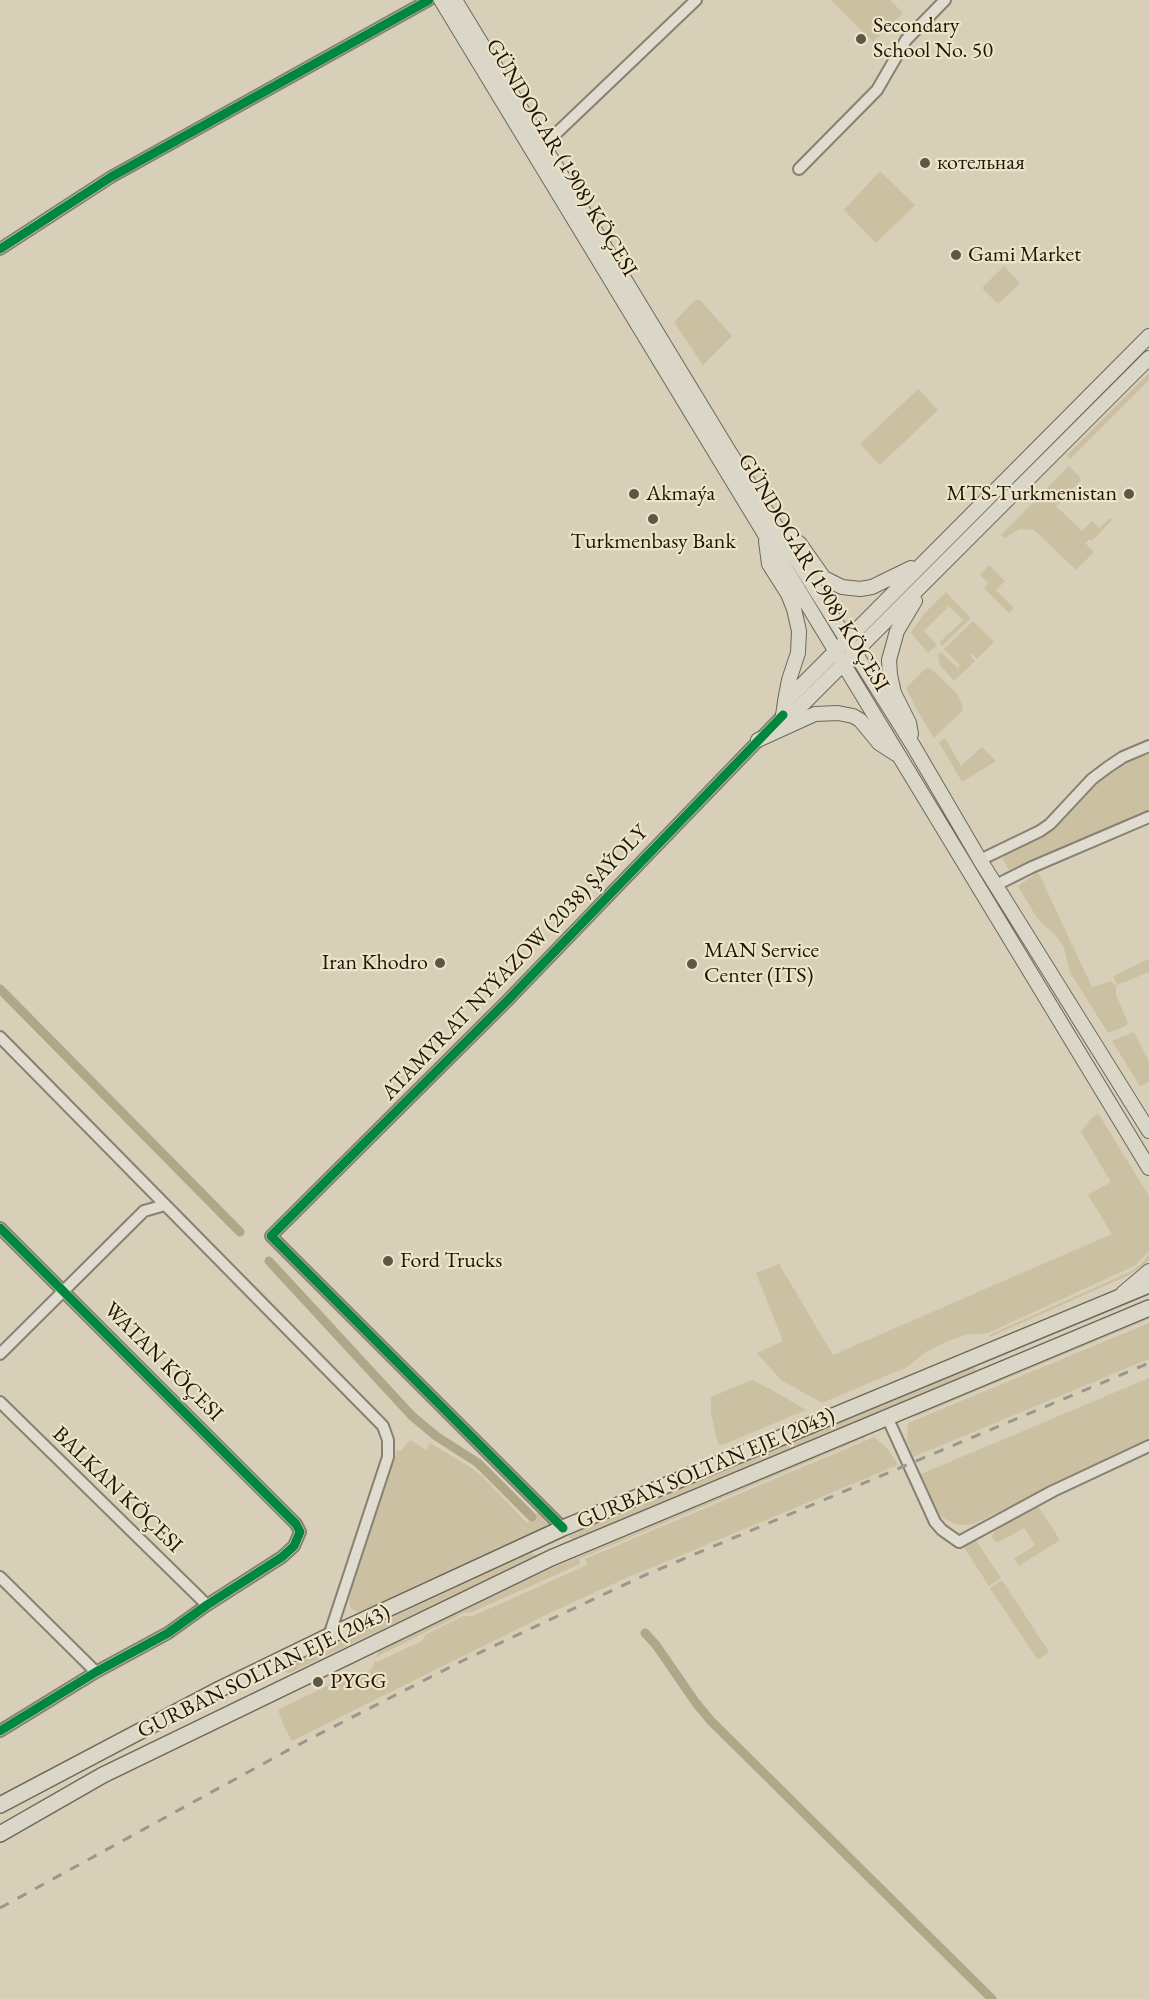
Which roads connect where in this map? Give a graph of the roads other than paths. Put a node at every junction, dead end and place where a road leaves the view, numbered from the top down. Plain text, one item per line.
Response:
1 (429, 0) edge
2 (441, 0) edge
3 (455, 0) edge
4 (696, 0) edge
5 (945, 0) edge
6 (538, 149) junction
7 (799, 169) dead end
8 (0, 249) edge
9 (1149, 336) edge
10 (1149, 358) edge
11 (777, 526) junction
12 (765, 536) junction
13 (924, 562) junction
14 (933, 574) junction
15 (847, 639) junction
16 (835, 651) junction
17 (855, 652) junction
18 (843, 664) junction
19 (784, 708) junction
20 (758, 740) junction
21 (1149, 746) edge
22 (914, 747) junction
23 (899, 756) junction
24 (1149, 817) edge
25 (980, 860) junction
26 (996, 885) junction
27 (981, 892) junction
28 (0, 1037) edge
29 (1149, 1131) edge
30 (1149, 1168) edge
31 (165, 1204) junction
32 (0, 1228) edge
33 (1149, 1270) edge
34 (1149, 1285) edge
35 (63, 1290) junction
36 (1115, 1300) junction
37 (1149, 1308) edge
38 (0, 1354) edge
39 (0, 1402) edge
40 (887, 1417) junction
41 (1149, 1446) edge
42 (563, 1528) junction
43 (0, 1577) edge
44 (207, 1605) junction
45 (329, 1636) junction
46 (280, 1661) junction
47 (96, 1672) junction
48 (291, 1684) junction
49 (220, 1689) junction
50 (232, 1712) junction
51 (0, 1731) edge
52 (0, 1805) edge
53 (0, 1834) edge

1 - 8 street
2 - 6 main road, GÜNDOGAR (1908) KÖÇESI
3 - 6 main road, GÜNDOGAR (1908) KÖÇESI
4 - 6 street
5 - 7 street
6 - 11 main road, GÜNDOGAR (1908) KÖÇESI
6 - 12 main road, GÜNDOGAR (1908) KÖÇESI
9 - 13 main road, ATAMYRAT NYÝAZOW (2038) ŞAÝOLY
10 - 14 main road, ATAMYRAT NYÝAZOW (2038) ŞAÝOLY
11 - 13 main road
11 - 15 main road, GÜNDOGAR (1908) KÖÇESI
12 - 16 main road, GÜNDOGAR (1908) KÖÇESI
12 - 19 main road
13 - 15 main road, ATAMYRAT NYÝAZOW (2038) ŞAÝOLY
14 - 17 main road, ATAMYRAT NYÝAZOW (2038) ŞAÝOLY
14 - 22 main road
15 - 16 main road, ATAMYRAT NYÝAZOW (2038) ŞAÝOLY
15 - 17 main road, GÜNDOGAR (1908) KÖÇESI
16 - 18 main road, GÜNDOGAR (1908) KÖÇESI
16 - 19 main road, ATAMYRAT NYÝAZOW (2038) ŞAÝOLY
17 - 18 main road, ATAMYRAT NYÝAZOW (2038) ŞAÝOLY
17 - 22 main road, GÜNDOGAR (1908) KÖÇESI
18 - 19 main road, ATAMYRAT NYÝAZOW (2038) ŞAÝOLY
18 - 23 main road, GÜNDOGAR (1908) KÖÇESI
19 - 20 street, ATAMYRAT NYÝAZOW (2038) ŞAÝOLY
20 - 23 main road
20 - 42 street, ATAMYRAT NYÝAZOW (2038) ŞAÝOLY
21 - 25 street
22 - 25 main road, GÜNDOGAR (1908) KÖÇESI
23 - 27 main road, GÜNDOGAR (1908) KÖÇESI
24 - 26 street
25 - 26 main road, GÜNDOGAR (1908) KÖÇESI
26 - 27 main road
26 - 29 main road, GÜNDOGAR (1908) KÖÇESI
27 - 30 main road, GÜNDOGAR (1908) KÖÇESI
28 - 31 street
31 - 35 street
31 - 45 street
32 - 35 street, WATAN KÖÇESI
33 - 36 main road
34 - 36 highway, GURBAN SOLTAN EJE (2043)
35 - 38 street
35 - 44 street, WATAN KÖÇESI
36 - 42 highway, GURBAN SOLTAN EJE (2043)
37 - 40 highway, GURBAN SOLTAN EJE (2043)
39 - 44 street, BALKAN KÖÇESI
40 - 41 street
40 - 48 highway, GURBAN SOLTAN EJE (2043)
42 - 45 highway, GURBAN SOLTAN EJE (2043)
43 - 47 street
44 - 47 street
45 - 46 highway, GURBAN SOLTAN EJE (2043)
46 - 48 highway
46 - 49 highway, GURBAN SOLTAN EJE (2043)
47 - 51 street
48 - 50 highway, GURBAN SOLTAN EJE (2043)
49 - 50 highway
49 - 52 highway, GURBAN SOLTAN EJE (2043)
50 - 53 highway, GURBAN SOLTAN EJE (2043)

